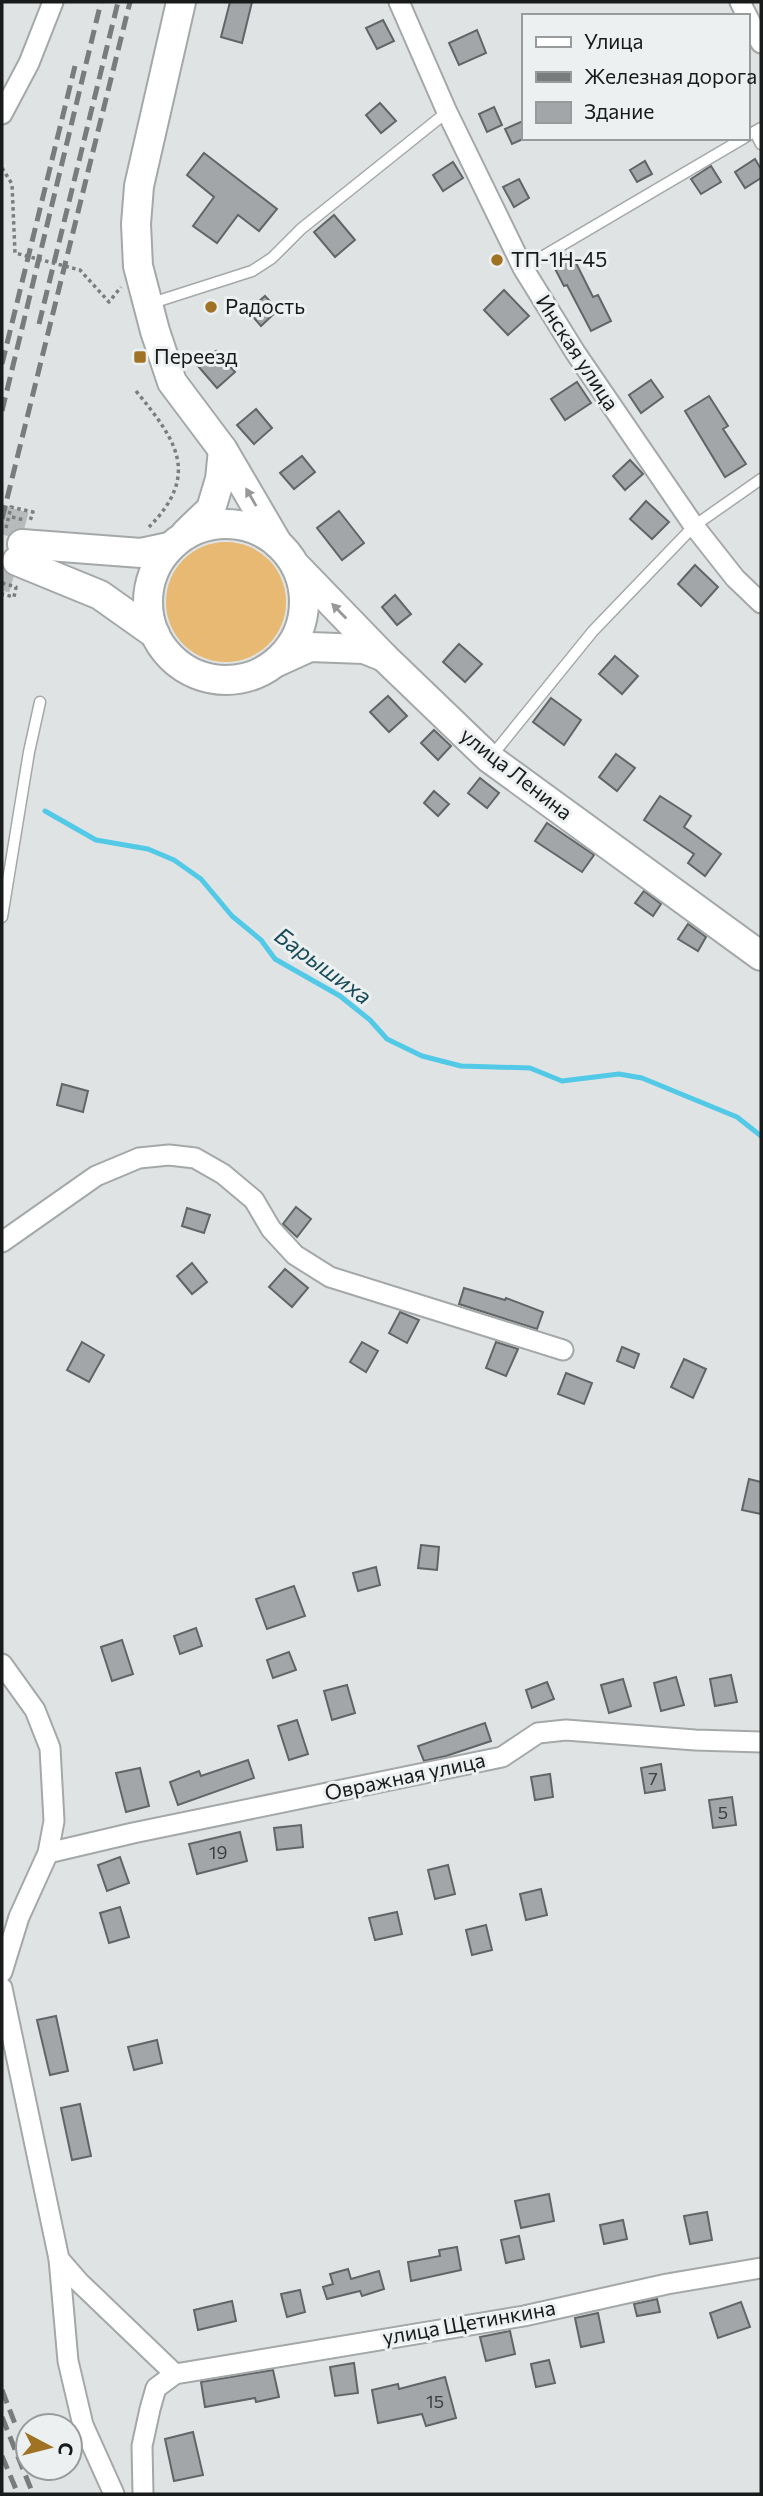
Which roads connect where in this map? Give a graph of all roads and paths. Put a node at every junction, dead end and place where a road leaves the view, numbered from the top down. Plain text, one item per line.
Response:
1 (53, 2) edge
2 (181, 2) edge
3 (399, 2) edge
4 (749, 20) edge
5 (761, 43) edge
6 (447, 112) junction
7 (2, 114) edge
8 (752, 134) edge
9 (742, 140) edge
10 (761, 144) edge
11 (2, 168) edge
12 (138, 266) junction
13 (523, 268) junction
14 (151, 318) junction
15 (136, 391) dead end
16 (223, 450) junction
17 (761, 479) edge
18 (694, 526) junction
19 (145, 531) dead end
20 (176, 542) junction
21 (286, 554) junction
22 (12, 555) edge
23 (761, 603) edge
24 (155, 634) junction
25 (384, 657) junction
26 (275, 663) junction
27 (40, 702) dead end
28 (489, 758) junction
29 (2, 917) edge
30 (761, 956) edge
31 (2, 1241) edge
32 (563, 1350) dead end
33 (2, 1664) edge
34 (761, 1742) edge
35 (48, 1853) junction
36 (2, 1972) edge
37 (2, 1988) edge
38 (59, 2259) junction
39 (761, 2267) edge
40 (175, 2374) junction
41 (114, 2494) edge
42 (143, 2494) edge

1 - 7 street
2 - 12 main road, улица Ленина
3 - 6 street, Инская улица
4 - 5 street
6 - 13 street, Инская улица
6 - 14 lane
8 - 10 lane
9 - 13 lane
11 - 12 path
12 - 14 main road, улица Ленина
13 - 18 street, Инская улица
14 - 16 main road, улица Ленина
15 - 19 path
16 - 20 main road
21 -> 16 main road, улица Ленина
17 - 18 lane
18 - 23 street, Инская улица
18 - 28 lane
20 - 21 main road
20 - 22 main road
20 - 24 main road
25 -> 21 main road, улица Ленина
21 - 26 main road
22 - 22 path
22 - 24 main road
24 - 26 main road
25 - 26 main road
25 - 28 main road, улица Ленина
27 - 29 lane
28 - 30 main road, улица Ленина
31 - 32 street
33 - 35 street
34 - 35 street, Овражная улица
35 - 36 street
37 - 38 street
38 - 40 street
38 - 41 street
39 - 40 street, улица Щетинкина
40 - 42 street

